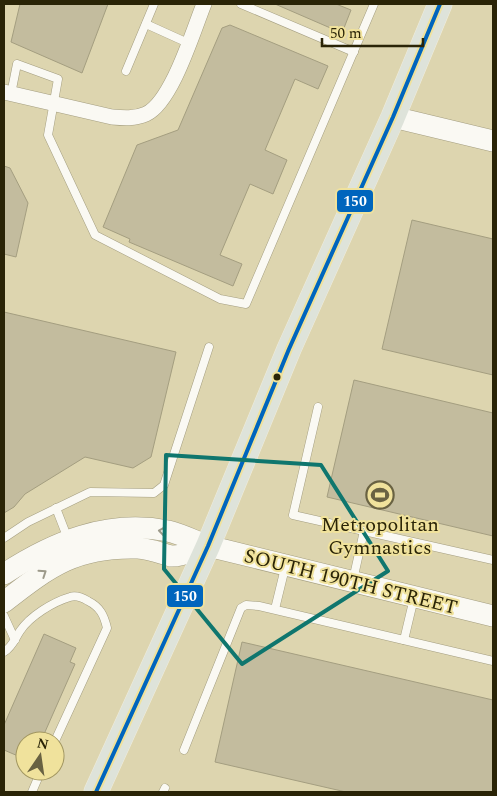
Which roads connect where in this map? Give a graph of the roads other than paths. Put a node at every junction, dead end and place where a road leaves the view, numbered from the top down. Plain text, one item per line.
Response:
1 (154, 4) edge
2 (204, 4) edge
3 (242, 4) edge
4 (374, 4) edge
5 (440, 4) edge
6 (146, 24) junction
7 (188, 43) junction
8 (354, 52) junction
9 (126, 71) dead end
10 (8, 93) edge
11 (53, 104) junction
12 (393, 117) junction
13 (493, 141) edge
14 (210, 347) dead end
15 (318, 407) dead end
16 (56, 508) junction
17 (364, 531) junction
18 (4, 538) edge
19 (69, 540) junction
20 (208, 546) junction
21 (493, 560) edge
22 (286, 565) junction
23 (4, 574) edge
24 (352, 581) junction
25 (414, 596) junction
26 (4, 602) edge
27 (275, 609) junction
28 (4, 616) edge
29 (493, 616) edge
30 (15, 640) junction
31 (404, 640) junction
32 (4, 652) edge
33 (493, 661) edge
34 (60, 731) edge
35 (184, 750) dead end
36 (96, 792) edge

1 - 6 lane
2 - 7 street
3 - 8 lane
4 - 8 lane
5 - 12 main road
6 - 7 lane
6 - 9 lane
7 - 11 street
8 - 11 lane
10 - 11 street
10 - 11 lane
12 - 13 street
12 - 20 main road
14 - 16 lane
15 - 17 lane
16 - 18 lane
16 - 19 lane
17 - 21 lane
17 - 24 lane
20 -> 19 street, SOUTH 190TH STREET
19 - 23 street, SOUTH 190TH STREET
20 - 22 street, SOUTH 190TH STREET
26 -> 20 street, SOUTH 190TH STREET
20 - 36 main road
22 - 24 street, SOUTH 190TH STREET
22 - 27 lane
24 - 25 street, SOUTH 190TH STREET
25 - 29 street, SOUTH 190TH STREET
25 - 31 lane
27 - 31 lane
27 - 35 lane
28 - 30 lane
30 - 32 lane
30 - 34 lane
31 - 33 lane

